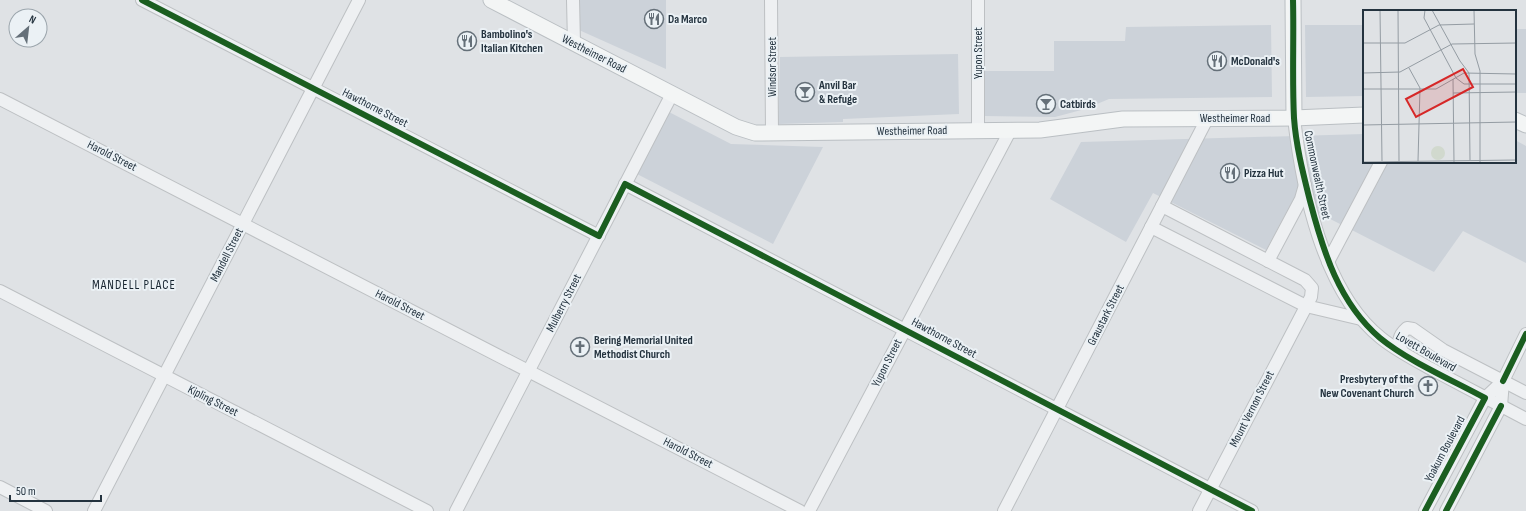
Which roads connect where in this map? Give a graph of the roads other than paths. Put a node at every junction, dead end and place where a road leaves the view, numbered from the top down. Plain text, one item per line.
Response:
1 (142, 0) edge
2 (359, 0) edge
3 (491, 0) edge
4 (573, 0) edge
5 (771, 0) edge
6 (978, 0) edge
7 (1293, 0) edge
8 (574, 44) junction
9 (313, 89) junction
10 (672, 94) junction
11 (0, 99) edge
12 (1363, 115) edge
13 (1208, 118) junction
14 (1294, 118) junction
15 (1516, 120) edge
16 (1526, 125) edge
17 (978, 130) junction
18 (1010, 131) junction
19 (772, 134) junction
20 (1380, 163) edge
21 (625, 184) junction
22 (1305, 184) junction
23 (1162, 206) junction
24 (243, 223) junction
25 (1151, 227) junction
26 (599, 236) junction
27 (1268, 261) junction
28 (1328, 262) junction
29 (0, 291) edge
30 (1306, 306) junction
31 (1361, 319) junction
32 (904, 330) junction
33 (1526, 334) edge
34 (1402, 352) junction
35 (528, 371) junction
36 (165, 376) junction
37 (1503, 381) junction
38 (1526, 393) edge
39 (1485, 398) junction
40 (1501, 406) junction
41 (1057, 409) junction
42 (1526, 419) edge
43 (0, 487) edge
44 (1210, 490) junction
45 (46, 511) edge
46 (94, 511) edge
47 (427, 511) edge
48 (456, 511) edge
49 (800, 511) edge
50 (810, 511) edge
51 (1004, 511) edge
52 (1199, 511) edge
53 (1252, 511) edge
54 (1425, 511) edge
55 (1446, 511) edge

1 - 9 street, Hawthorne Street
2 - 9 street, Mandell Street
3 - 8 main road, Westheimer Road
4 - 8 street
5 - 19 street, Windsor Street
6 - 17 street, Yupon Street
7 - 14 main road, Commonwealth Street
8 - 10 main road, Westheimer Road
9 - 24 street, Mandell Street
9 - 26 street, Hawthorne Street
10 - 19 main road, Westheimer Road
10 - 21 street, Mulberry Street
11 - 24 street, Harold Street
12 - 14 main road, Westheimer Road
13 - 14 main road, Westheimer Road
13 - 18 main road, Westheimer Road
13 - 23 street, Graustark Street
14 - 22 street, Commonwealth Street
15 - 16 main road
17 - 18 main road, Westheimer Road
17 - 19 main road, Westheimer Road
18 - 32 street, Yupon Street
20 - 28 street
21 - 26 street, Mulberry Street
21 - 32 street, Hawthorne Street
22 - 27 street
22 - 28 street, Commonwealth Street
23 - 25 street, Graustark Street
23 - 27 street
24 - 35 street, Harold Street
24 - 36 street, Mandell Street
25 - 30 street
25 - 41 street, Graustark Street
26 - 35 street, Mulberry Street
27 - 30 street
28 - 31 street, Commonwealth Street
29 - 36 street, Kipling Street
30 - 31 street
30 - 44 street, Mount Vernon Street
31 - 34 street, Lovett Boulevard
32 - 41 street, Hawthorne Street
32 - 50 street, Yupon Street
33 - 37 street, Yoakum Boulevard
34 - 37 street, Lovett Boulevard
34 - 39 street, Lovett Boulevard
35 - 48 street, Mulberry Street
35 - 49 street, Harold Street
36 - 46 street, Mandell Street
36 - 47 street, Kipling Street
37 - 38 street, Lovett Boulevard
37 - 39 street, Yoakum Boulevard
37 - 40 street, Yoakum Boulevard
39 - 40 street, Lovett Boulevard
39 - 54 street, Yoakum Boulevard
40 - 42 street, Lovett Boulevard
40 - 55 street, Yoakum Boulevard
41 - 44 street, Hawthorne Street
41 - 51 street, Graustark Street
43 - 45 street
44 - 52 street, Mount Vernon Street
44 - 53 street, Hawthorne Street

